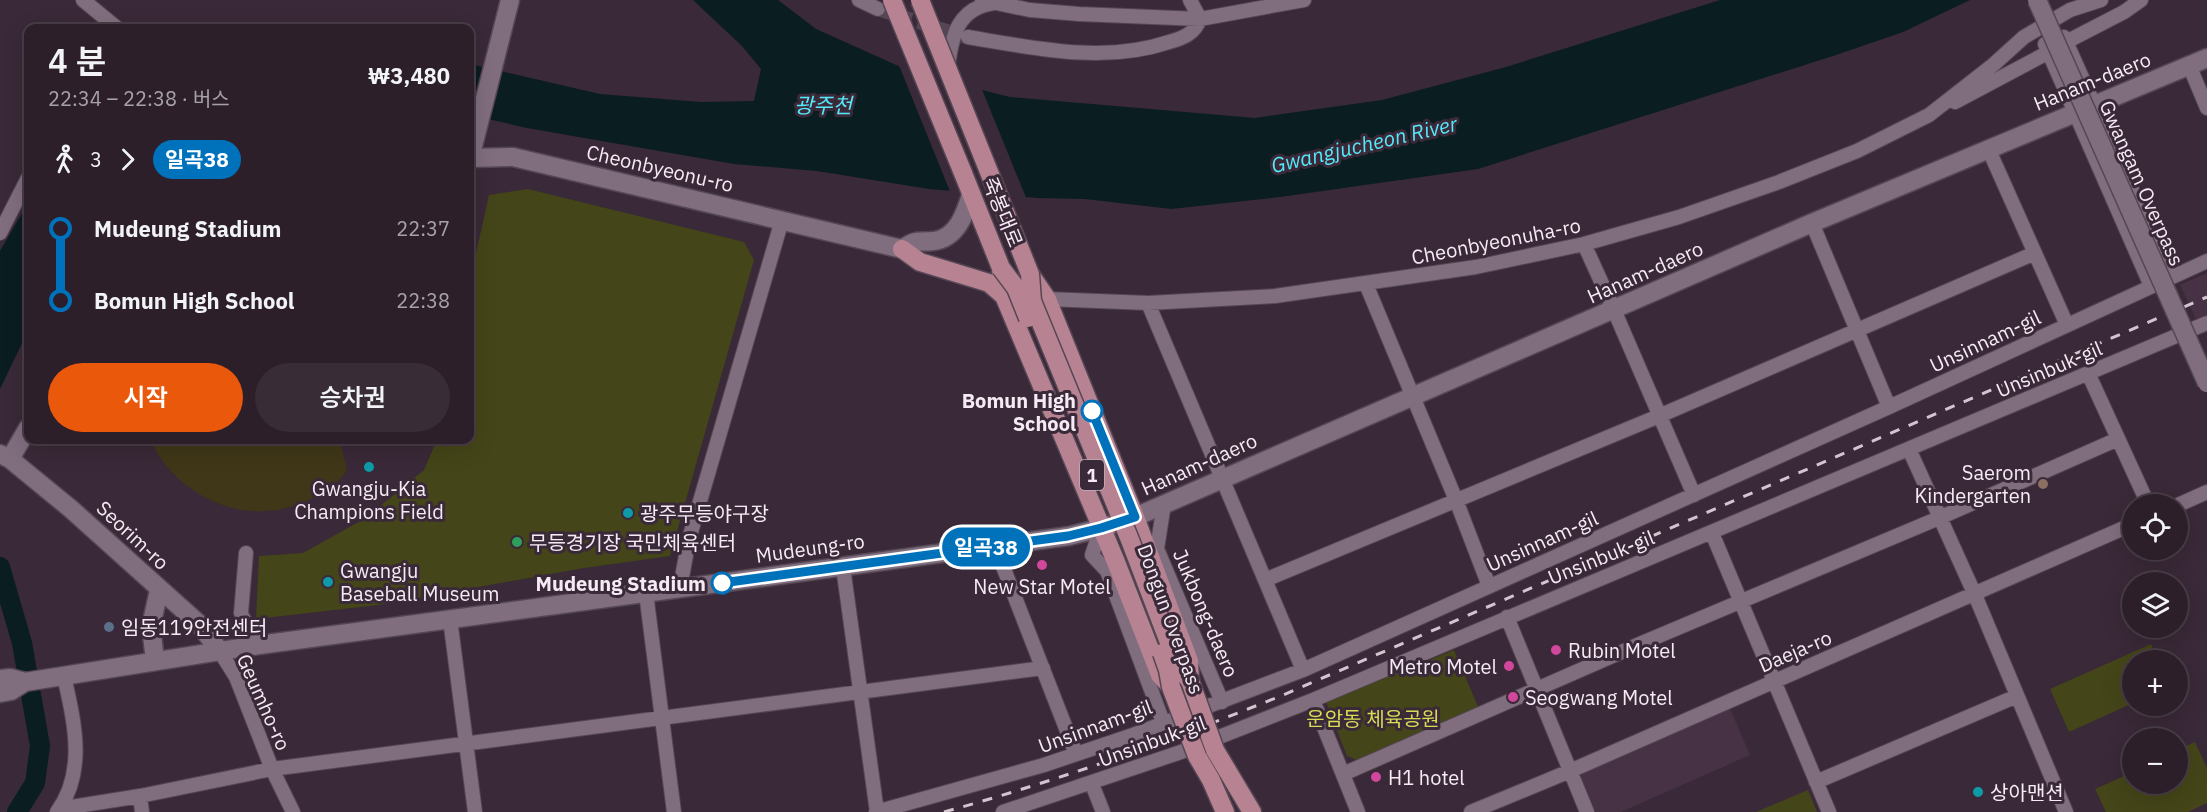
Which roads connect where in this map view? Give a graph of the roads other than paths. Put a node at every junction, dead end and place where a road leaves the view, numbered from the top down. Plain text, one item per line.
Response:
1 (83, 0) edge
2 (510, 0) edge
3 (859, 0) edge
4 (920, 0) edge
5 (1190, 0) edge
6 (1304, 0) edge
7 (2025, 0) edge
8 (2037, 0) edge
9 (2048, 0) edge
10 (2101, 0) edge
11 (2142, 0) edge
12 (988, 2) edge
13 (885, 4) edge
14 (1200, 19) junction
15 (112, 24) edge
16 (968, 37) tunnel mouth
17 (2065, 40) junction
18 (2047, 48) junction
19 (2207, 58) edge
20 (948, 66) junction
21 (2189, 66) junction
22 (2094, 104) junction
23 (2207, 108) edge
24 (2076, 112) junction
25 (1929, 116) junction
26 (474, 144) edge
27 (1988, 148) junction
28 (474, 158) edge
29 (24, 186) edge
30 (971, 195) junction
31 (782, 220) junction
32 (1812, 223) junction
33 (0, 233) edge
34 (1584, 244) junction
35 (902, 249) junction
36 (2035, 253) junction
37 (2207, 261) edge
38 (1001, 268) junction
39 (1030, 274) junction
40 (2171, 277) junction
41 (1366, 284) junction
42 (2151, 286) junction
43 (1004, 296) junction
44 (1047, 299) junction
45 (1148, 303) junction
46 (1614, 310) junction
47 (2207, 322) edge
48 (2067, 325) junction
49 (1857, 330) junction
50 (2088, 373) junction
51 (2207, 383) edge
52 (1414, 396) junction
53 (1889, 407) junction
54 (1659, 416) junction
55 (24, 433) edge
56 (2118, 439) junction
57 (1909, 449) junction
58 (5, 457) edge
59 (1222, 478) junction
60 (2207, 492) edge
61 (2143, 494) edge
62 (1694, 495) junction
63 (1456, 500) junction
64 (2188, 500) edge
65 (1164, 504) junction
66 (1135, 517) junction
67 (1939, 518) junction
68 (1101, 528) junction
69 (2122, 529) edge
70 (1712, 533) junction
71 (995, 546) junction
72 (246, 554) dead end
73 (843, 567) junction
74 (1265, 580) junction
75 (1489, 586) junction
76 (680, 588) junction
77 (159, 590) junction
78 (646, 593) junction
79 (1975, 595) junction
80 (1740, 602) junction
81 (1506, 617) junction
82 (450, 619) junction
83 (259, 645) junction
84 (219, 650) junction
85 (155, 661) junction
86 (1042, 668) junction
87 (1303, 670) junction
88 (64, 676) junction
89 (0, 679) edge
90 (1190, 681) junction
91 (1773, 681) junction
92 (25, 682) junction
93 (1171, 687) junction
94 (860, 690) junction
95 (1536, 690) junction
96 (0, 693) edge
97 (2017, 696) junction
98 (1313, 700) junction
99 (1222, 702) junction
100 (662, 717) junction
101 (1163, 722) junction
102 (466, 743) junction
103 (1215, 750) junction
104 (1076, 754) junction
105 (1197, 756) junction
106 (272, 769) junction
107 (1570, 771) junction
108 (1343, 774) junction
109 (1816, 782) junction
110 (1092, 784) junction
111 (140, 796) junction
112 (58, 810) edge
113 (142, 812) edge
114 (293, 812) edge
115 (475, 812) edge
116 (674, 812) edge
117 (876, 812) edge
118 (1003, 812) edge
119 (1103, 812) edge
120 (1214, 812) edge
121 (1225, 812) edge
122 (1237, 812) edge
123 (1252, 812) edge
124 (1358, 812) edge
125 (1471, 812) edge
126 (1587, 812) edge
127 (1829, 812) edge
128 (2066, 812) edge

1 - 15 street
2 - 26 street, Cheonbyeonu-ro
3 - 13 street
4 - 20 main road, 1, bridge
5 - 14 street
6 - 14 street
7 - 18 street
8 - 51 street, Gwangam Overpass, bridge
9 - 17 street
10 - 25 street, Cheonbyeonuha-ro
11 - 17 street
12 - 14 street
12 - 20 street
13 - 30 main road, 죽봉대로 / 1, bridge
14 - 16 street
17 - 22 street
18 - 24 street
18 - 25 street, Cheonbyeonuha-ro
19 - 21 street, Hanam-daero
20 - 39 main road, 1, bridge
21 - 22 street, Hanam-daero
21 - 23 street
22 - 24 street, Hanam-daero
22 - 40 street
24 - 27 street, Hanam-daero
24 - 42 street
25 - 34 street, Cheonbyeonuha-ro
27 - 32 street, Hanam-daero
27 - 36 street
28 - 31 street, Cheonbyeonu-ro
29 - 33 street
30 - 35 street
30 - 38 main road, 죽봉대로 / 1
31 - 35 street, Cheonbyeonu-ro
31 - 76 street
32 - 46 street, Hanam-daero
32 - 49 street
34 - 41 street, Cheonbyeonuha-ro
34 - 46 street
35 - 43 main road
36 - 48 street
36 - 49 street
37 - 40 street, Unsinnam-gil
38 - 43 main road
38 - 93 main road, Dongun Overpass / 1, bridge
39 - 44 main road
39 - 90 main road, Dongun Overpass / 1, bridge
40 - 42 street, Unsinnam-gil
41 - 45 street, Cheonbyeonuha-ro
41 - 52 street
42 - 48 street, Unsinnam-gil
43 - 68 main road
44 - 45 street, Cheonbyeonuha-ro
44 - 66 main road
45 - 59 street
46 - 52 street, Hanam-daero
46 - 54 street
47 - 50 street, Unsinbuk-gil
48 - 53 street, Unsinnam-gil
49 - 53 street
49 - 54 street
50 - 56 street
50 - 57 street, Unsinbuk-gil
52 - 59 street, Hanam-daero
52 - 63 street
53 - 62 street, Unsinnam-gil
54 - 62 street
54 - 63 street
55 - 58 street, Seorim-ro
56 - 61 street
56 - 67 street
57 - 67 street
57 - 70 street, Unsinbuk-gil
58 - 77 street, Seorim-ro
59 - 65 street, Hanam-daero
59 - 74 street
60 - 64 street
62 - 75 street, Unsinnam-gil
63 - 74 street
63 - 75 street
65 - 66 street, Hanam-daero
65 - 99 street, Jukbong-daero
66 - 68 street, Hanam-daero
66 - 90 main road
67 - 79 street
67 - 80 street
68 - 71 street, Mudeung-ro
68 - 93 main road
68 - 101 street
69 - 79 street, Daeja-ro
70 - 80 street
70 - 81 street, Unsinbuk-gil
71 - 73 street, Mudeung-ro
71 - 86 street
72 - 83 street
73 - 76 street, Mudeung-ro
73 - 94 street
74 - 87 street
75 - 87 street, Unsinnam-gil
76 - 78 street, Mudeung-ro
77 - 84 street, Seorim-ro
77 - 85 street
78 - 82 street, Mudeung-ro
78 - 100 street
79 - 91 street, Daeja-ro
79 - 97 street
80 - 91 street
80 - 95 street
81 - 95 street
81 - 98 street, Unsinbuk-gil
82 - 83 street, Mudeung-ro
82 - 102 street
83 - 84 street, Mudeung-ro
84 - 85 street, Mudeung-ro
84 - 106 street, Geumho-ro
85 - 88 street, Mudeung-ro
86 - 94 street, Geumho-ro
86 - 104 street
87 - 99 street, Unsinnam-gil
88 - 92 street, Mudeung-ro
88 - 112 street
89 - 92 street, Mudeung-ro
90 - 103 main road, Dongun Overpass / 1, bridge
91 - 107 street, Daeja-ro
91 - 109 street
92 - 96 street, Mudeung-ro
93 - 105 main road, Dongun Overpass / 1, bridge
94 - 100 street, Geumho-ro
94 - 117 street
95 - 107 street
95 - 108 street
97 - 109 street
97 - 128 street
98 - 108 street
98 - 110 street, Unsinbuk-gil
99 - 101 street, Unsinnam-gil
100 - 102 street, Geumho-ro
100 - 116 street
101 - 104 street, Unsinnam-gil
102 - 106 street, Geumho-ro
102 - 115 street
103 - 122 main road, Dongun Overpass / 1
103 - 123 main road, Dongun Overpass
104 - 117 street, Unsinnam-gil
105 - 120 main road, Dongun Overpass
105 - 121 main road, Dongun Overpass / 1
106 - 111 street
106 - 114 street, Geumho-ro
107 - 125 street, Daeja-ro
107 - 126 street
108 - 124 street
109 - 127 street
110 - 118 street, Unsinbuk-gil
110 - 119 street
111 - 112 street
111 - 113 street

